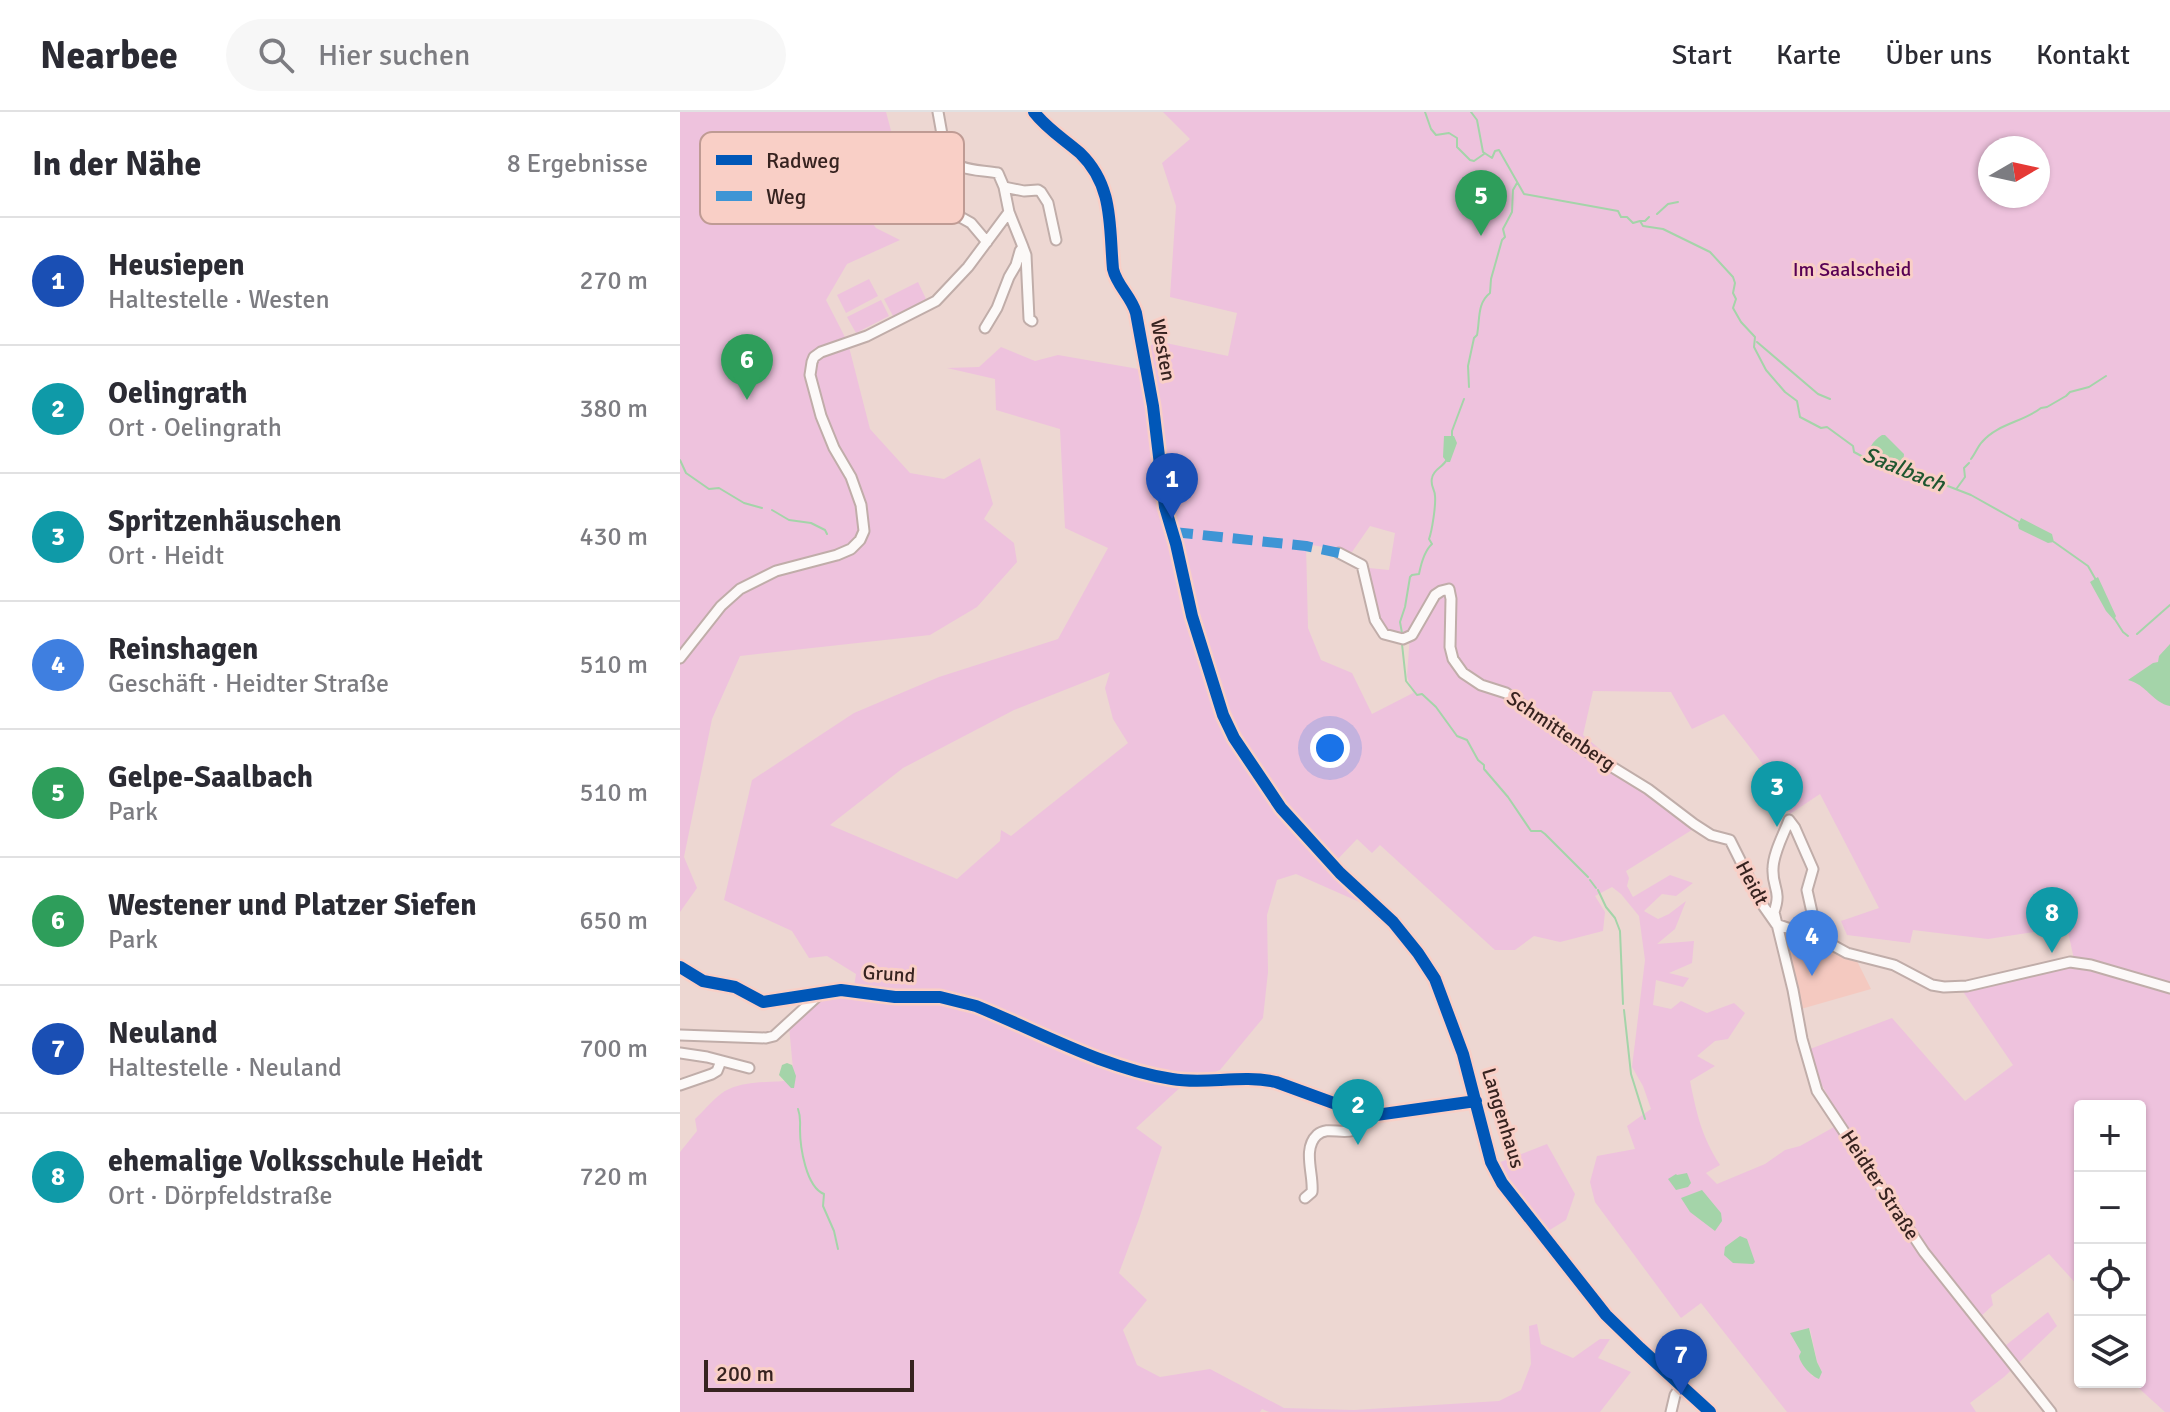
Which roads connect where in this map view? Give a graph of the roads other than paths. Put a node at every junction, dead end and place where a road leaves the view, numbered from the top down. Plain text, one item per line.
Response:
1 (938, 112) edge
2 (1034, 112) edge
3 (942, 132) edge
4 (964, 169) edge
5 (1004, 187) junction
6 (1009, 212) junction
7 (964, 219) edge
8 (1056, 240) dead end
9 (987, 242) junction
10 (1023, 247) junction
11 (1032, 321) dead end
12 (985, 328) dead end
13 (1339, 553) dead end
14 (680, 658) edge
15 (1730, 840) joint
16 (1320, 852) joint
17 (1776, 924) junction
18 (1825, 941) junction
19 (680, 967) edge
20 (2170, 988) edge
21 (821, 993) junction
22 (680, 1035) edge
23 (680, 1053) edge
24 (721, 1061) junction
25 (749, 1068) dead end
26 (680, 1085) edge
27 (1476, 1101) junction
28 (1369, 1116) junction
29 (1305, 1198) dead end
30 (1681, 1386) junction
31 (1671, 1412) edge
32 (1710, 1412) edge
33 (2051, 1412) edge

1 - 3 street
2 - 16 street, Westen
4 - 5 street
5 - 6 street
5 - 8 street
6 - 9 street
6 - 10 street
7 - 9 street
9 - 14 street
10 - 11 street
10 - 12 street
13 - 15 street, Schmittenberg
15 - 17 street, Heidt
16 - 27 street, Langenhaus
17 - 18 street
17 - 18 street, Heidt
17 - 33 street, Heidter Straße
18 - 20 street
19 - 21 street, Grund
21 - 22 street
21 - 28 street, Grund
23 - 24 street
24 - 25 street
24 - 26 street
27 - 28 street
27 - 30 street, Langenhaus
28 - 29 street
30 - 31 street
30 - 32 street, Langenhaus

